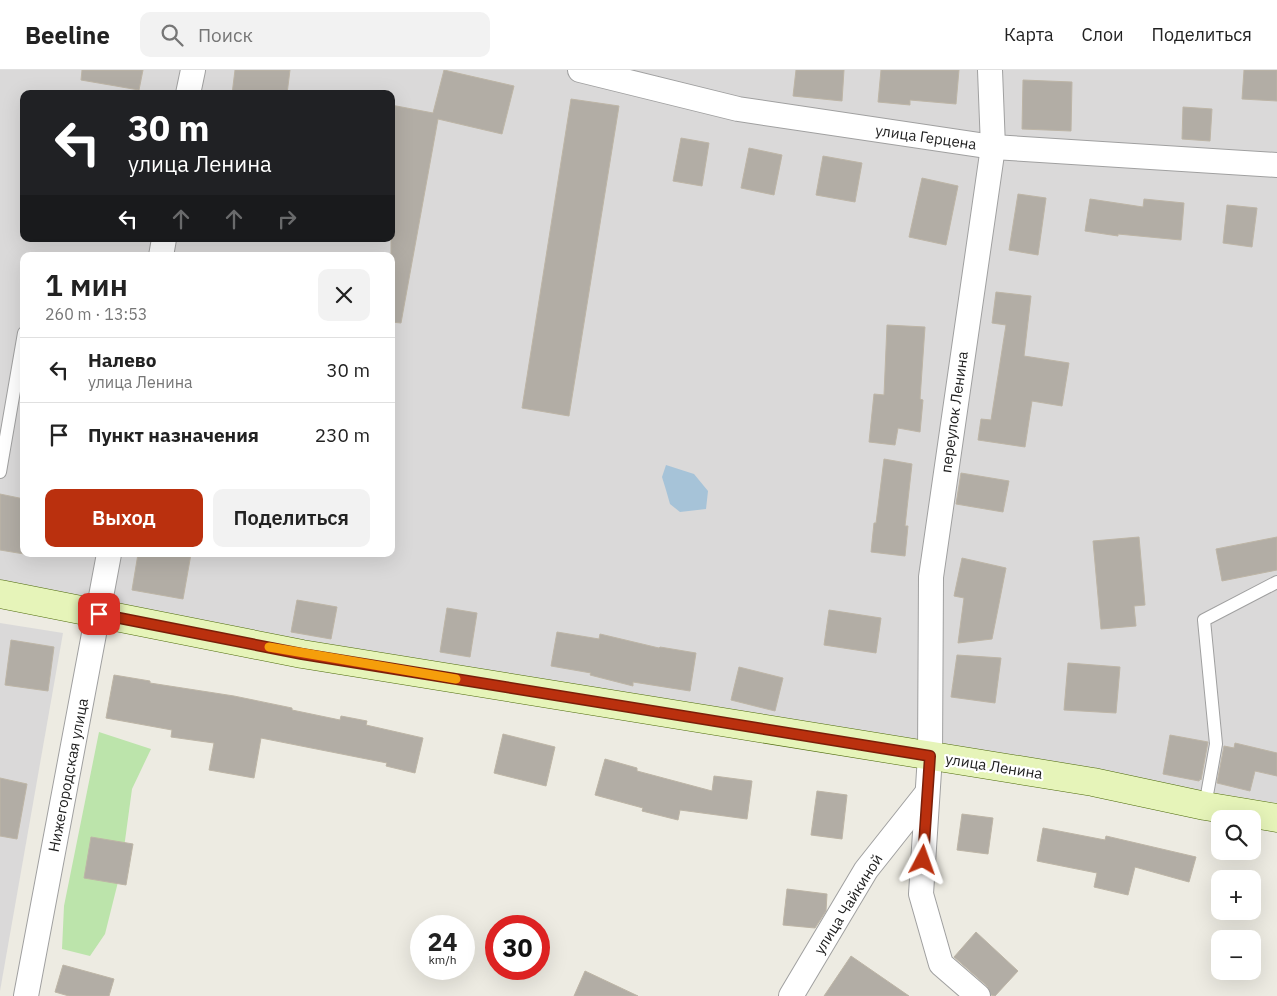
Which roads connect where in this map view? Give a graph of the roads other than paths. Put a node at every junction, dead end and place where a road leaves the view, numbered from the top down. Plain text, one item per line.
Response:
1 (192, 70) edge
2 (580, 70) edge
3 (990, 70) edge
4 (189, 90) edge
5 (993, 147) junction
6 (1277, 165) edge
7 (20, 356) edge
8 (0, 472) edge
9 (108, 557) edge
10 (1277, 582) edge
11 (0, 594) edge
12 (99, 614) junction
13 (930, 756) junction
14 (927, 793) junction
15 (1205, 806) junction
16 (1277, 818) edge
17 (26, 996) edge
18 (791, 996) edge
19 (978, 996) edge

1 - 4 street
2 - 5 street, улица Герцена
3 - 5 street, переулок Ленина
5 - 6 street, улица Герцена
5 - 13 street, переулок Ленина
7 - 8 lane
9 - 12 street, Нижегородская улица
10 - 15 lane
11 - 12 street, улица Ленина
12 - 13 street, улица Ленина
12 - 17 street, Нижегородская улица
13 - 14 street, переулок Ленина
13 - 15 street, улица Ленина
14 - 18 street, улица Чайкиной
14 - 19 street, переулок Ленина
15 - 16 street, улица Ленина

